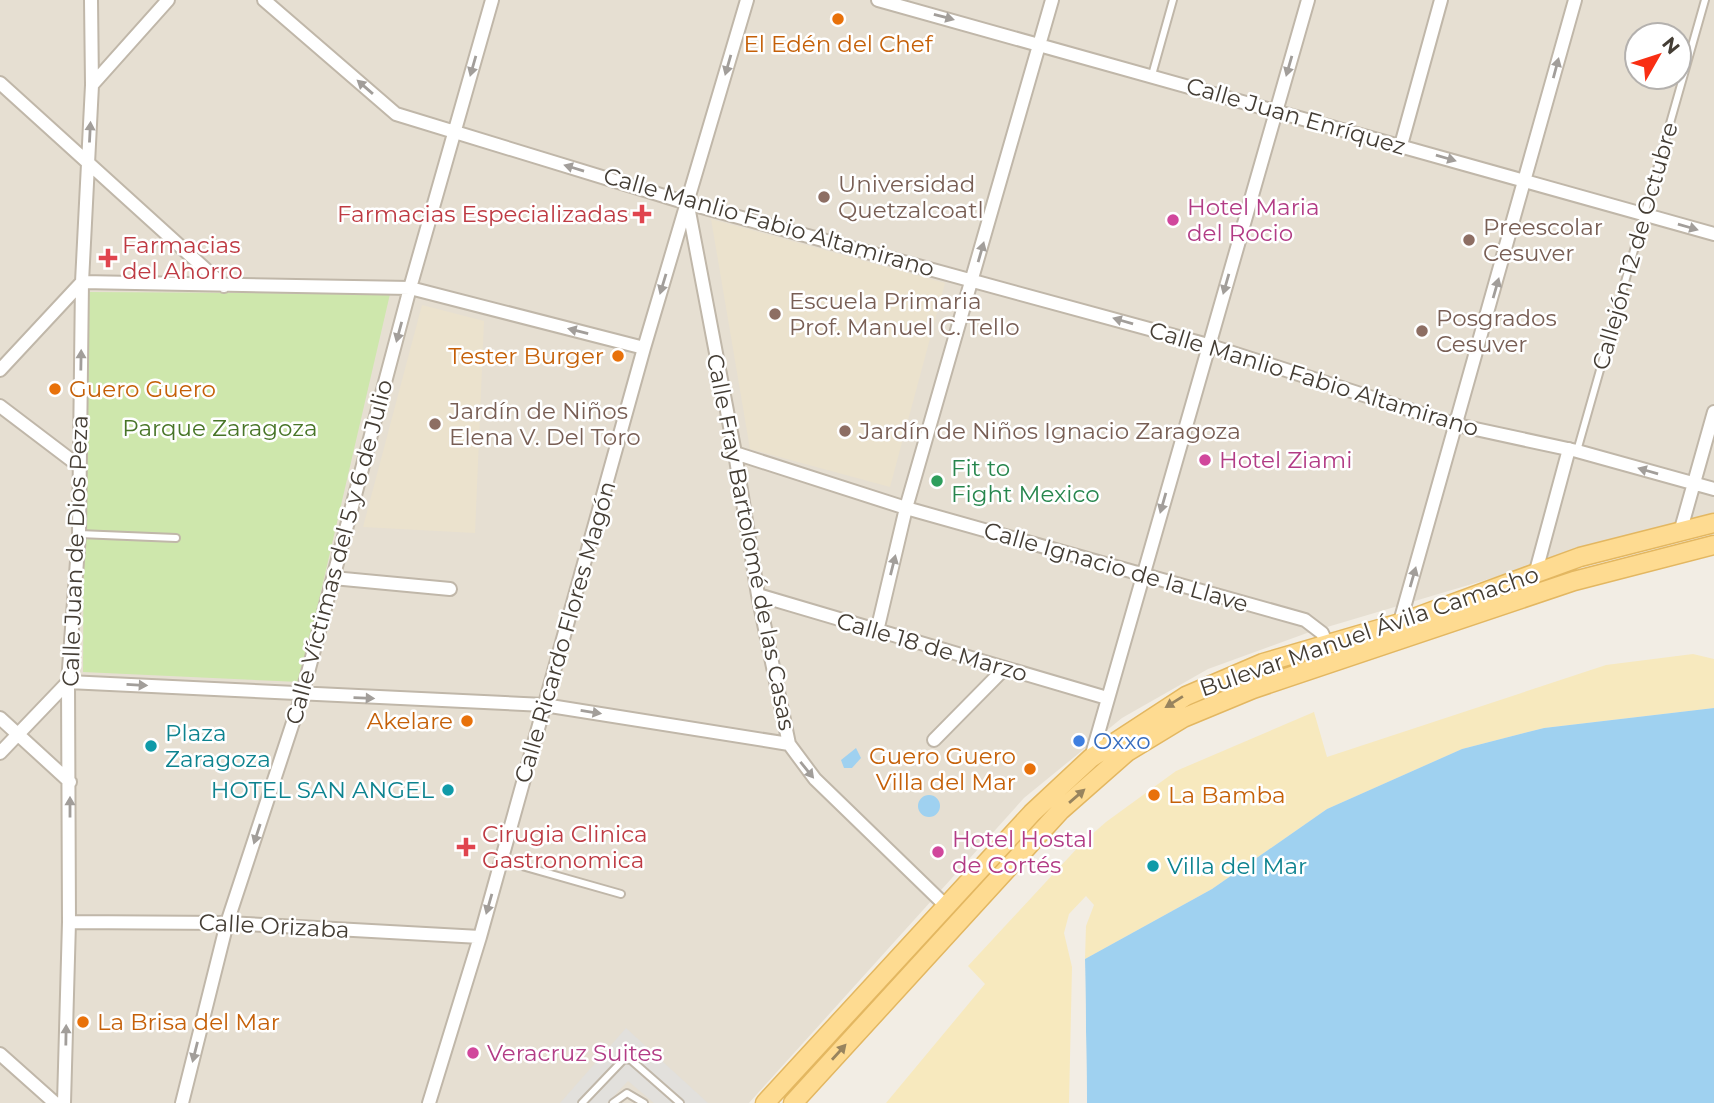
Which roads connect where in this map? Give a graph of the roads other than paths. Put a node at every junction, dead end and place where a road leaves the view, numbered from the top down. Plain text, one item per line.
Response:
1 (91, 0) edge
2 (168, 0) edge
3 (264, 0) edge
4 (492, 0) edge
5 (747, 0) edge
6 (878, 0) edge
7 (1052, 0) edge
8 (1174, 0) edge
9 (1308, 0) edge
10 (1441, 0) edge
11 (1575, 0) edge
12 (1705, 0) edge
13 (1040, 43) junction
14 (1152, 75) junction
15 (0, 83) edge
16 (92, 85) junction
17 (1276, 110) junction
18 (454, 131) junction
19 (1401, 145) junction
20 (89, 164) junction
21 (1525, 181) junction
22 (688, 202) junction
23 (1644, 215) junction
24 (1714, 234) edge
25 (974, 279) junction
26 (82, 282) junction
27 (223, 286) junction
28 (411, 288) junction
29 (1208, 345) junction
30 (644, 348) junction
31 (0, 370) edge
32 (0, 406) edge
33 (1714, 411) edge
34 (1457, 425) junction
35 (1573, 450) junction
36 (735, 453) junction
37 (79, 466) junction
38 (1692, 483) junction
39 (1714, 489) edge
40 (906, 508) junction
41 (1714, 523) edge
42 (1681, 530) junction
43 (79, 534) junction
44 (176, 538) dead end
45 (1714, 545) edge
46 (1535, 574) junction
47 (1142, 576) junction
48 (333, 578) junction
49 (450, 589) dead end
50 (758, 595) junction
51 (1530, 597) junction
52 (1400, 622) junction
53 (877, 631) junction
54 (1393, 642) junction
55 (1327, 644) junction
56 (1005, 668) junction
57 (68, 682) junction
58 (302, 695) junction
59 (1107, 698) junction
60 (544, 705) junction
61 (0, 718) edge
62 (18, 734) junction
63 (934, 740) dead end
64 (789, 744) junction
65 (0, 753) edge
66 (1091, 758) junction
67 (70, 782) junction
68 (501, 860) junction
69 (621, 894) dead end
70 (945, 905) junction
71 (69, 922) junction
72 (227, 923) junction
73 (480, 937) junction
74 (0, 1054) edge
75 (55, 1103) edge
76 (64, 1103) edge
77 (182, 1103) edge
78 (429, 1103) edge
79 (582, 1103) edge
80 (612, 1103) edge
81 (644, 1103) edge
82 (680, 1103) edge
83 (765, 1103) edge
84 (793, 1103) edge

1 - 16 street, Calle Juan de Dios Peza
2 - 16 street
18 -> 3 street, Calle Manlio Fabio Altamirano
4 -> 18 street, Calle Víctimas del 5 y 6 de Julio
5 -> 22 street, Calle Ricardo Flores Magón
6 -> 13 street, Calle Juan Enríquez
7 - 13 street
8 - 14 lane
9 -> 17 street
10 - 19 street
21 -> 11 street
12 - 23 lane, Callejón 12 de Octubre
13 - 14 street, Calle Juan Enríquez
25 -> 13 street
14 - 17 street, Calle Juan Enríquez
15 - 20 street
20 -> 16 street, Calle Juan de Dios Peza
17 - 19 street, Calle Juan Enríquez
17 -> 29 street
22 -> 18 street, Calle Manlio Fabio Altamirano
18 - 28 street, Calle Víctimas del 5 y 6 de Julio
19 -> 21 street, Calle Juan Enríquez
20 - 26 street, Calle Juan de Dios Peza
20 - 27 street
21 - 23 street, Calle Juan Enríquez
34 -> 21 street
22 - 25 street, Calle Manlio Fabio Altamirano
22 -> 30 street, Calle Ricardo Flores Magón
22 - 36 street, Calle Fray Bartolomé de las Casas
23 -> 24 street, Calle Juan Enríquez
23 - 35 lane, Callejón 12 de Octubre
29 -> 25 street, Calle Manlio Fabio Altamirano
25 - 40 street
26 - 27 street
26 - 31 street
37 -> 26 street, Calle Juan de Dios Peza
27 - 28 street
30 -> 28 street
28 -> 48 street, Calle Víctimas del 5 y 6 de Julio
29 - 34 street, Calle Manlio Fabio Altamirano
29 -> 47 street
30 - 60 street, Calle Ricardo Flores Magón
32 - 37 street
33 - 38 street
34 - 35 street, Calle Manlio Fabio Altamirano
52 -> 34 street
38 -> 35 street, Calle Manlio Fabio Altamirano
35 - 46 street, Callejón 12 de Octubre
36 - 40 street, Calle Ignacio de la Llave
36 - 50 street, Calle Fray Bartolomé de las Casas
37 - 43 street, Calle Juan de Dios Peza
38 - 39 street, Calle Manlio Fabio Altamirano
38 - 42 street
40 - 47 street, Calle Ignacio de la Llave
53 -> 40 street
41 - 42 main road, Bulevar Manuel Ávila Camacho
42 - 46 main road, Bulevar Manuel Ávila Camacho
43 - 44 lane
43 - 57 street, Calle Juan de Dios Peza
45 - 51 main road, Bulevar Manuel Ávila Camacho
46 - 51 street, Callejón 12 de Octubre
46 - 52 main road, Bulevar Manuel Ávila Camacho
47 - 55 street, Calle Ignacio de la Llave
47 - 59 street
48 - 49 street
48 - 58 street, Calle Víctimas del 5 y 6 de Julio
50 - 53 street, Calle 18 de Marzo
50 - 64 street, Calle Fray Bartolomé de las Casas
51 - 54 main road, Bulevar Manuel Ávila Camacho
52 - 54 street
52 - 55 main road, Bulevar Manuel Ávila Camacho
53 - 56 street, Calle 18 de Marzo
84 -> 54 main road, Bulevar Manuel Ávila Camacho
55 -> 66 main road, Bulevar Manuel Ávila Camacho
56 - 59 street, Calle 18 de Marzo
56 - 63 street
57 -> 58 street
57 - 62 street
57 - 67 street, Calle Juan de Dios Peza
58 -> 60 street
58 -> 72 street, Calle Víctimas del 5 y 6 de Julio
59 - 66 street
60 -> 64 street
60 - 68 street, Calle Ricardo Flores Magón
61 - 62 street
62 - 65 street
62 - 67 street
64 -> 70 street, Calle Fray Bartolomé de las Casas
66 - 70 main road, Bulevar Manuel Ávila Camacho
71 -> 67 street, Calle Juan de Dios Peza
68 - 69 lane
68 -> 73 street, Calle Ricardo Flores Magón
70 - 83 main road, Bulevar Manuel Ávila Camacho
71 - 72 street, Calle Orizaba
76 -> 71 street, Calle Juan de Dios Peza
72 - 73 street, Calle Orizaba
72 -> 77 street, Calle Víctimas del 5 y 6 de Julio
73 - 78 street, Calle Ricardo Flores Magón
74 - 75 street
79 - 82 lane
80 - 81 lane

